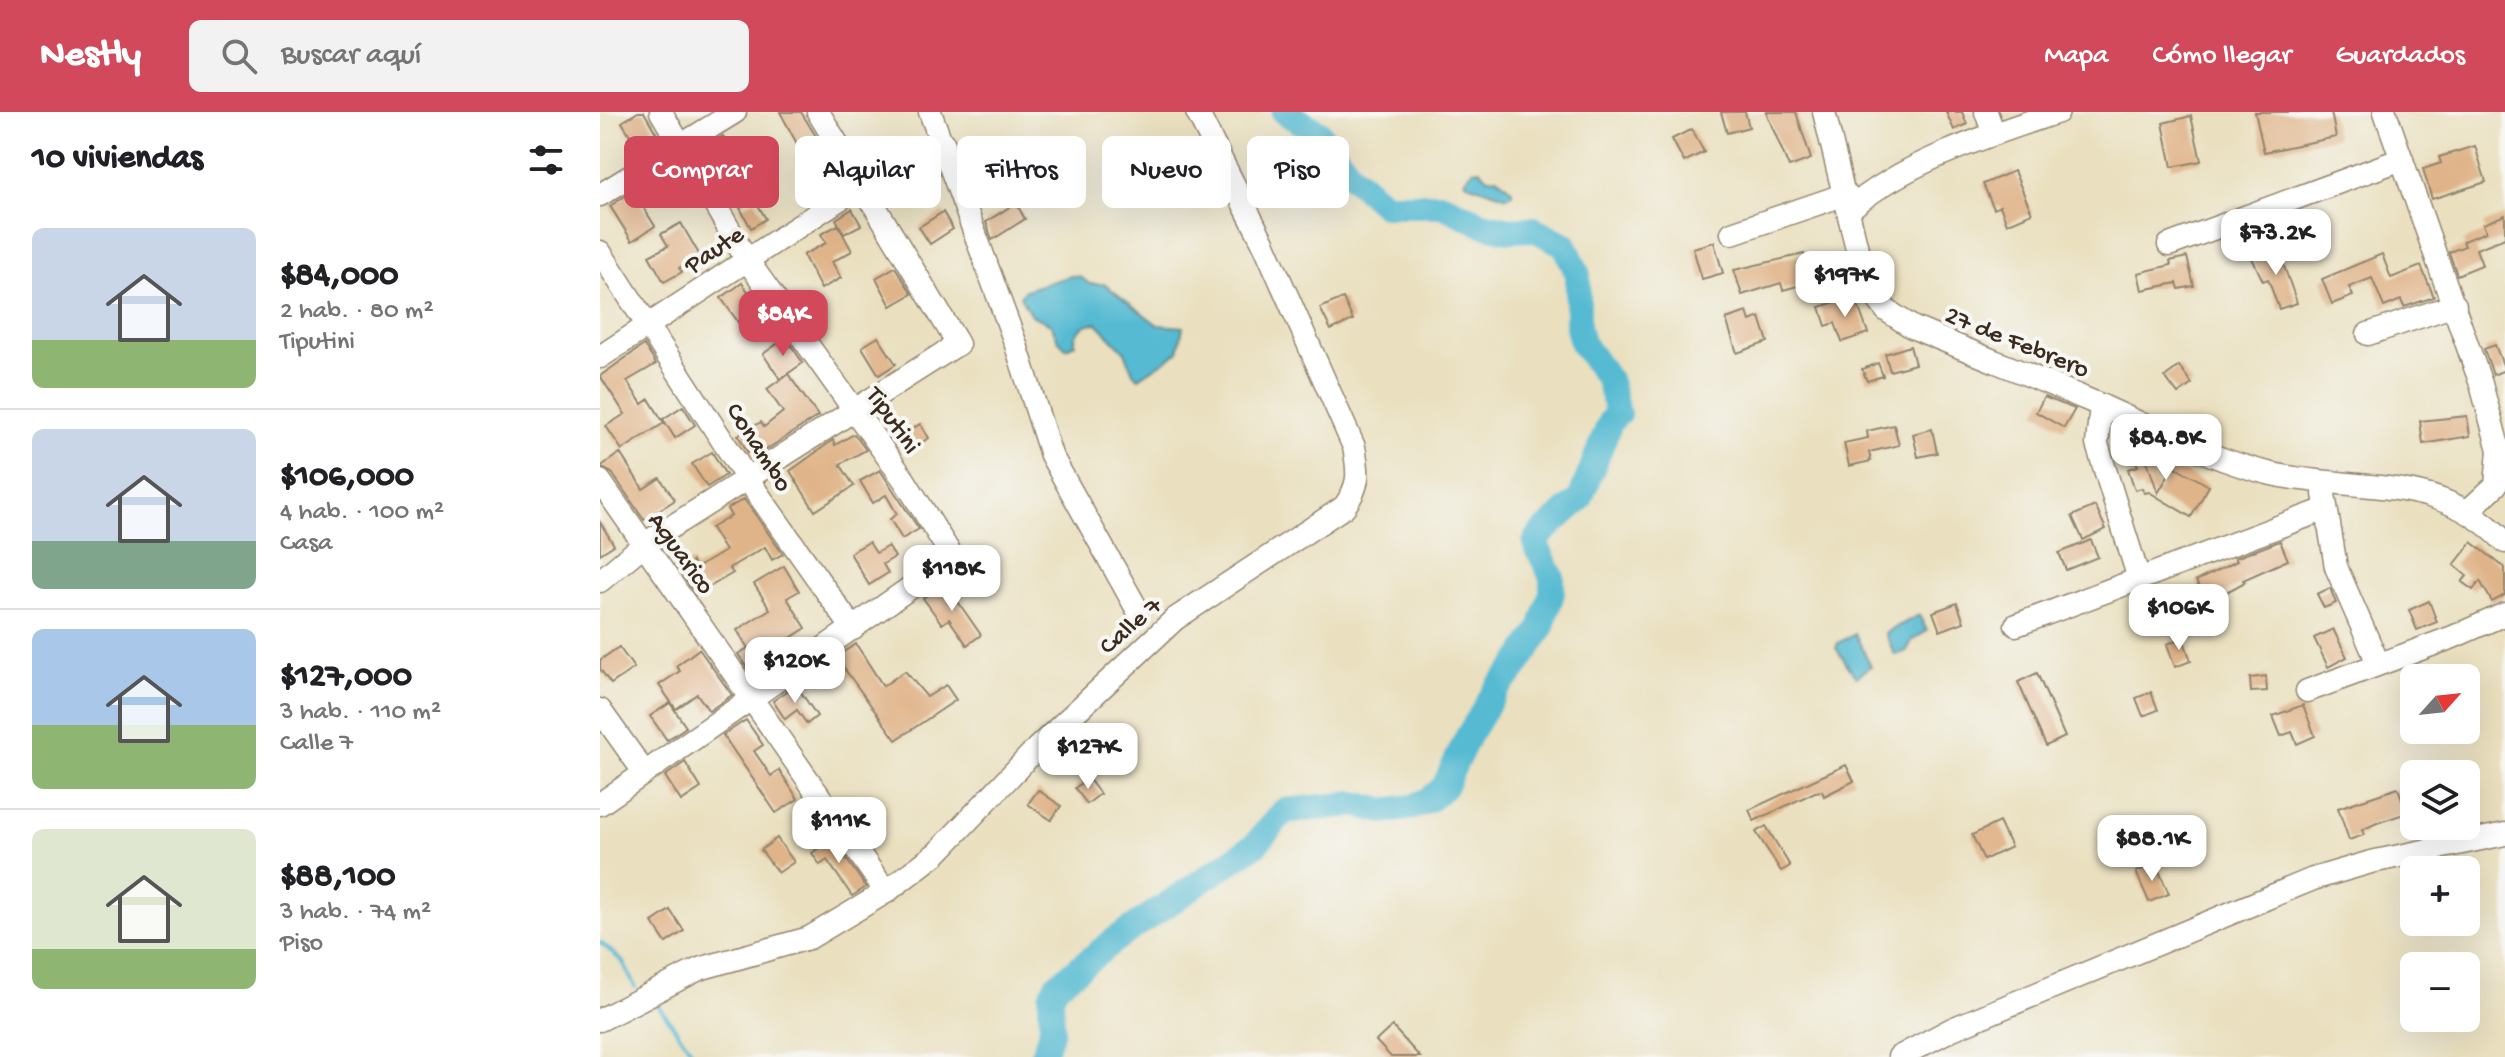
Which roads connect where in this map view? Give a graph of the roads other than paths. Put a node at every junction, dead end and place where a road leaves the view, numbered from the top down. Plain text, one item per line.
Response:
1 (661, 112) edge
2 (735, 112) edge
3 (818, 112) edge
4 (930, 112) edge
5 (1197, 112) edge
6 (1824, 112) edge
7 (1986, 112) edge
8 (2058, 112) edge
9 (2385, 112) edge
10 (1994, 134) junction
11 (677, 136) edge
12 (695, 136) edge
13 (832, 136) edge
14 (944, 144) junction
15 (941, 145) edge
16 (2402, 159) junction
17 (624, 180) edge
18 (600, 195) edge
19 (1848, 202) junction
20 (718, 208) edge
21 (826, 208) edge
22 (875, 208) edge
23 (1732, 233) dead end
24 (2169, 245) dead end
25 (600, 252) edge
26 (747, 260) junction
27 (2455, 305) junction
28 (649, 325) junction
29 (2368, 334) dead end
30 (600, 357) edge
31 (2101, 405) junction
32 (854, 410) junction
33 (748, 480) junction
34 (600, 481) edge
35 (2322, 481) junction
36 (2501, 491) edge
37 (2326, 509) junction
38 (2469, 510) junction
39 (2505, 542) edge
40 (643, 545) junction
41 (2139, 579) junction
42 (600, 581) edge
43 (1137, 609) dead end
44 (2505, 614) edge
45 (2016, 625) dead end
46 (853, 629) junction
47 (2378, 663) junction
48 (2307, 691) dead end
49 (752, 695) junction
50 (600, 710) edge
51 (644, 772) junction
52 (600, 804) edge
53 (2505, 834) edge
54 (886, 892) junction
55 (600, 1020) edge
56 (1899, 1057) edge

1 - 11 street, Tiputini
2 - 12 street
3 - 13 street
4 - 14 street
5 - 54 street, Calle 7
6 - 19 street, 27 de Febrero
7 - 10 street
8 - 10 street
9 - 16 street
10 - 19 street
14 - 15 street, Paute
14 - 43 street
16 - 24 street
16 - 27 street
17 - 18 street
19 - 23 street
19 - 31 street, 27 de Febrero
20 - 26 street, Tiputini
21 - 26 street, Paute
22 - 32 street
25 - 28 street, Conambo
26 - 28 street, Paute
26 - 32 street, Tiputini
27 - 29 street
27 - 36 street
28 - 30 street, Paute
28 - 33 street, Conambo
31 - 35 street, 27 de Febrero
31 - 41 street
32 - 33 street
32 - 46 street, Tiputini
33 - 40 street
33 - 46 street, Conambo
34 - 40 street, Aguarico
35 - 37 street
35 - 38 street, 27 de Febrero
36 - 38 street
37 - 41 street
37 - 47 street
38 - 39 street, 27 de Febrero
40 - 42 street
40 - 49 street, Aguarico
41 - 45 street
44 - 47 street
46 - 49 street
47 - 48 street
49 - 51 street
49 - 54 street, Aguarico
50 - 51 street
51 - 52 street
53 - 56 street
54 - 55 street, Calle 7

